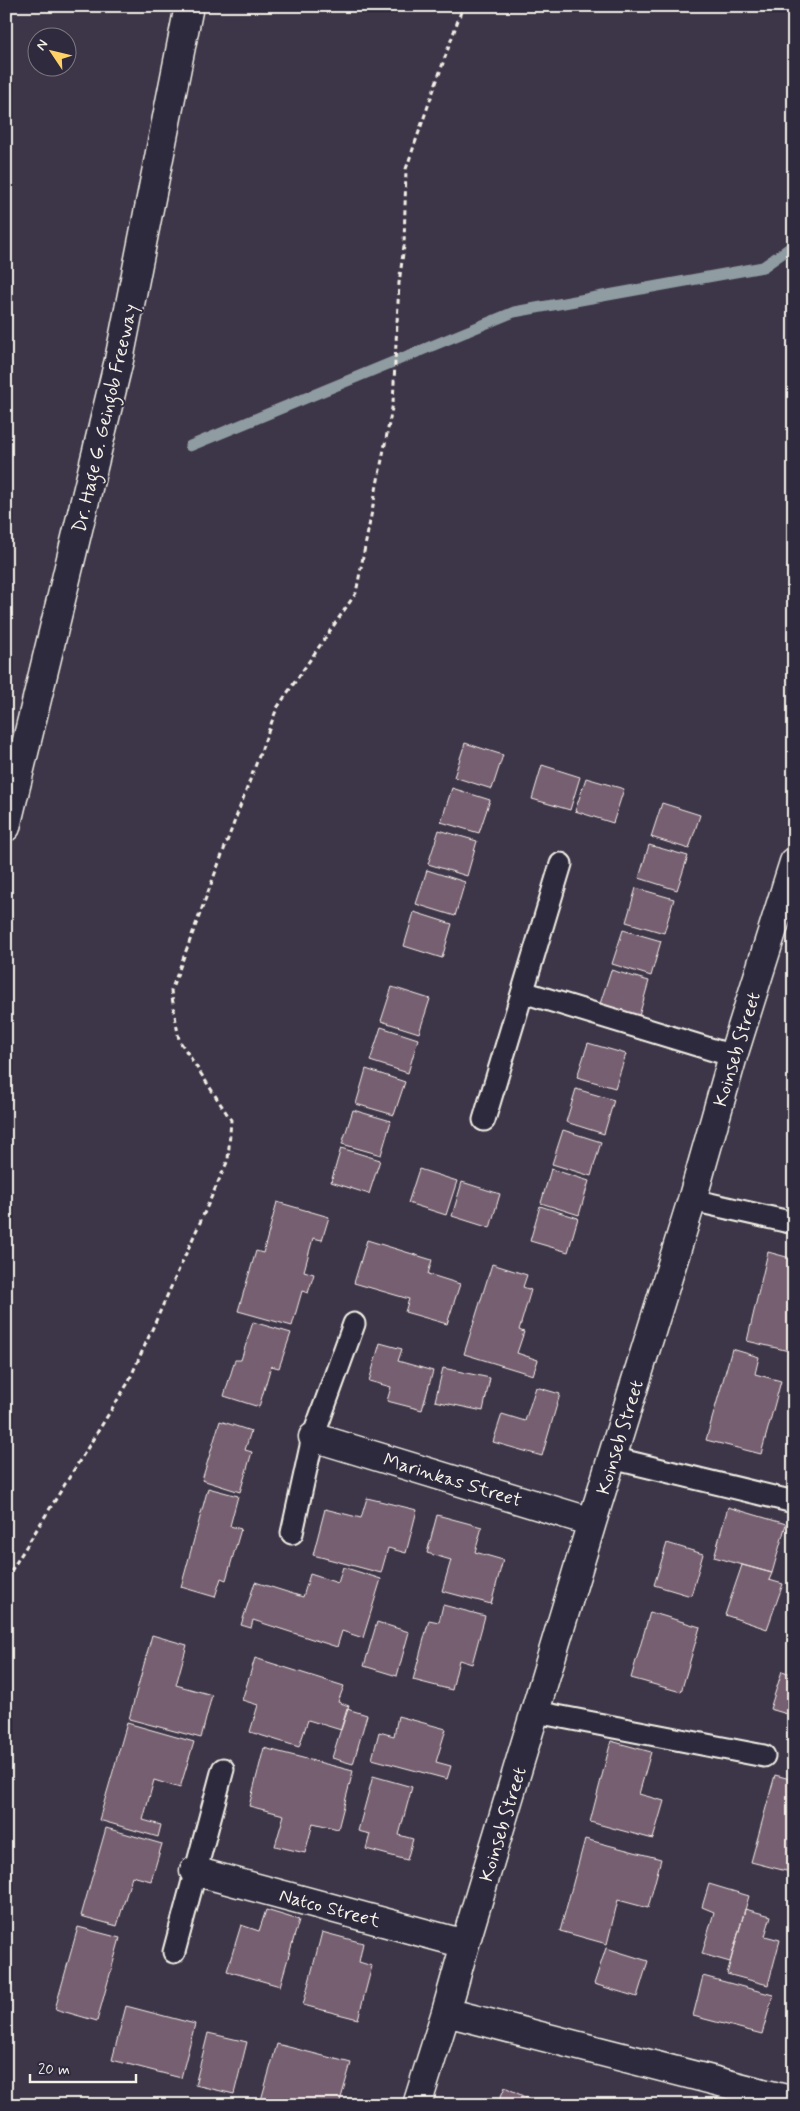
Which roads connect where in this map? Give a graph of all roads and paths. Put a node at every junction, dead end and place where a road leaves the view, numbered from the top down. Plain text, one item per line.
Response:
1 (189, 6) edge
2 (463, 6) edge
3 (6, 827) edge
4 (794, 862) edge
5 (561, 864) dead end
6 (523, 992) junction
7 (733, 1056) junction
8 (484, 1120) dead end
9 (692, 1200) junction
10 (794, 1224) edge
11 (354, 1324) dead end
12 (313, 1437) junction
13 (612, 1458) junction
14 (794, 1502) edge
15 (592, 1522) junction
16 (292, 1533) dead end
17 (6, 1579) edge
18 (536, 1712) junction
19 (764, 1756) dead end
20 (223, 1769) dead end
21 (194, 1871) junction
22 (465, 1944) junction
23 (174, 1952) dead end
24 (446, 2012) junction
25 (794, 2101) edge
26 (417, 2105) edge

1 - 3 main road, Dr. Hage G. Geingob Freeway
2 - 17 path
4 - 7 main road, Koinseb Street
5 - 6 lane
6 - 7 lane
6 - 8 lane
7 - 9 main road, Koinseb Street
9 - 10 lane
9 - 13 main road, Koinseb Street
11 - 12 lane
12 - 15 main road, Marinkas Street
12 - 16 lane
13 - 14 lane
13 - 15 main road, Koinseb Street
15 - 18 main road, Koinseb Street
18 - 19 lane
18 - 22 main road, Koinseb Street
20 - 21 lane
21 - 22 main road, Natco Street
21 - 23 lane
22 - 24 main road, Koinseb Street
24 - 25 main road
24 - 26 main road, Koinseb Street

